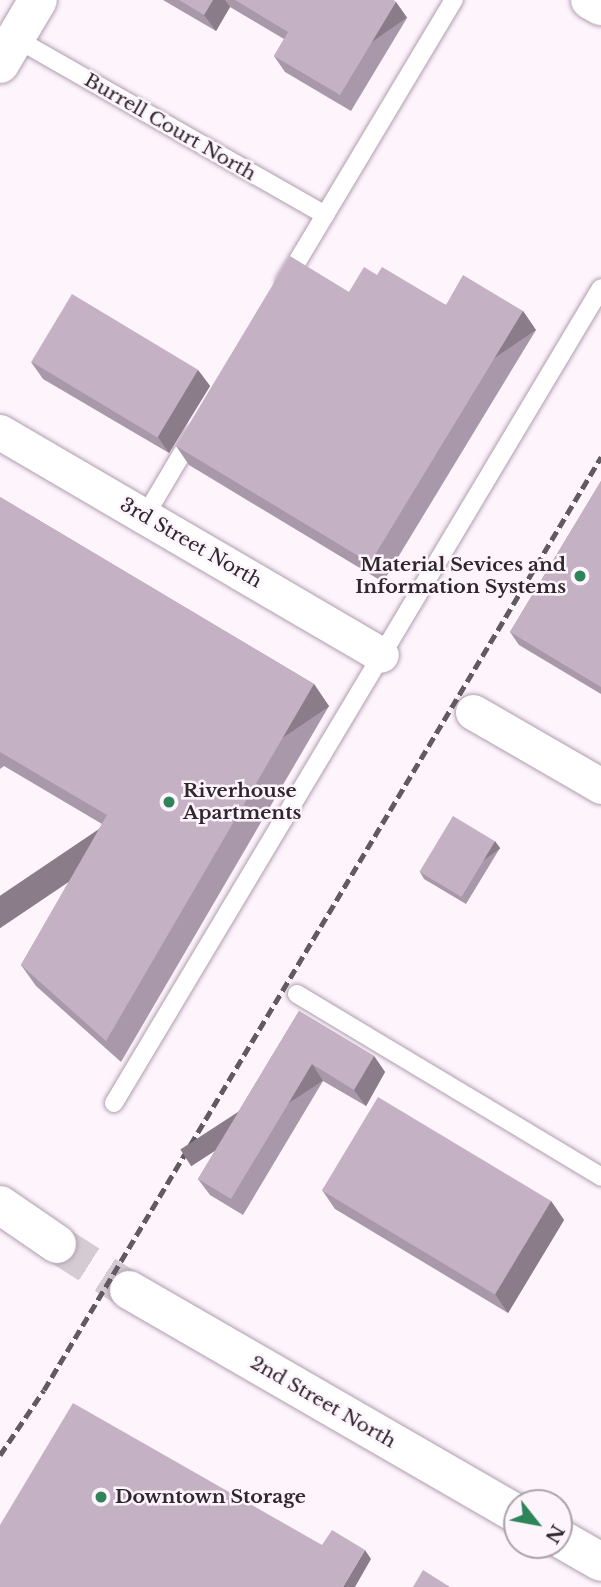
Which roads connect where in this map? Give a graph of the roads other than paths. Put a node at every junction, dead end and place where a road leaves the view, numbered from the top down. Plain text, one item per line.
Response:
1 (38, 0) edge
2 (454, 0) edge
3 (590, 0) edge
4 (601, 6) edge
5 (8, 51) edge
6 (325, 215) junction
7 (601, 288) edge
8 (276, 296) edge
9 (200, 424) edge
10 (0, 432) edge
11 (145, 516) junction
12 (381, 655) junction
13 (473, 712) dead end
14 (601, 786) edge
15 (297, 994) dead end
16 (114, 1103) dead end
17 (601, 1177) edge
18 (0, 1205) edge
19 (57, 1244) tunnel mouth
20 (129, 1290) tunnel mouth
21 (503, 1506) edge
22 (573, 1546) edge
23 (601, 1562) edge

1 - 5 street
2 - 6 lane
3 - 4 street
5 - 6 lane, Burrell Court North
6 - 8 lane
7 - 12 lane
9 - 11 lane
10 - 11 street, 3rd Street North
11 - 12 street, 3rd Street North
12 - 16 lane
13 - 14 street
15 - 17 lane
18 - 19 street
20 - 21 street, 2nd Street North
22 - 23 street

